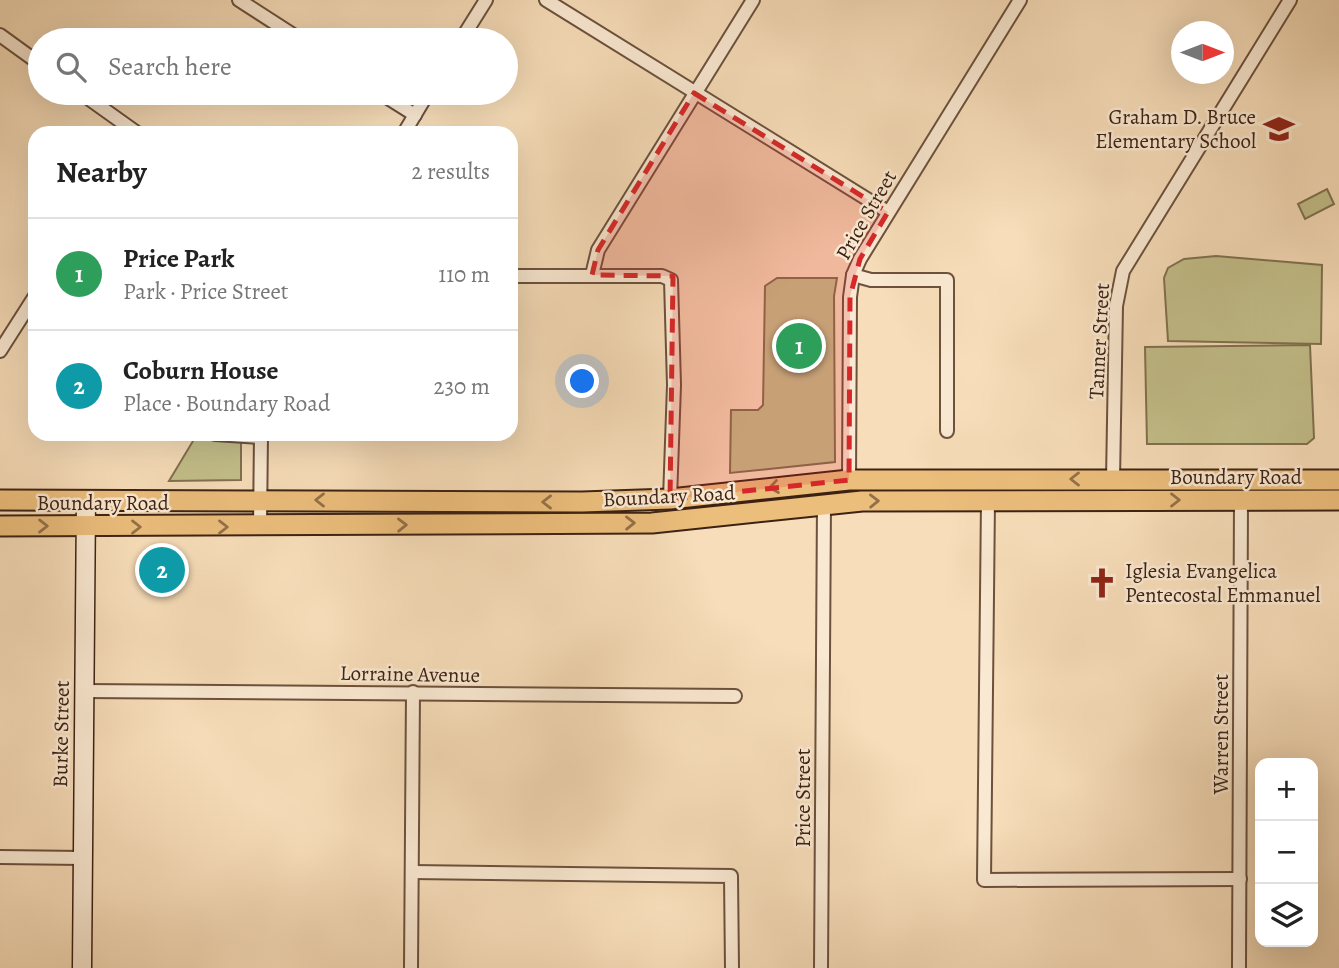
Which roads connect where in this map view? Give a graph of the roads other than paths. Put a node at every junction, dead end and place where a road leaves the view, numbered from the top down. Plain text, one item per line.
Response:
1 (239, 0) edge
2 (486, 0) edge
3 (546, 0) edge
4 (753, 0) edge
5 (1020, 0) edge
6 (1290, 0) edge
7 (282, 28) edge
8 (468, 28) edge
9 (0, 35) edge
10 (28, 55) edge
11 (694, 93) junction
12 (98, 105) edge
13 (399, 105) edge
14 (421, 105) edge
15 (415, 115) junction
16 (127, 126) edge
17 (408, 126) edge
18 (888, 212) junction
19 (592, 275) junction
20 (853, 275) junction
21 (518, 276) edge
22 (28, 307) edge
23 (0, 351) edge
24 (947, 431) dead end
25 (261, 441) edge
26 (1113, 479) junction
27 (849, 480) junction
28 (1339, 480) edge
29 (260, 499) junction
30 (670, 499) junction
31 (0, 500) edge
32 (86, 500) junction
33 (988, 500) junction
34 (1241, 500) junction
35 (1339, 500) edge
36 (824, 503) junction
37 (781, 507) junction
38 (0, 526) edge
39 (86, 526) junction
40 (260, 527) junction
41 (84, 691) junction
42 (413, 692) junction
43 (735, 696) dead end
44 (0, 857) edge
45 (82, 858) junction
46 (412, 872) junction
47 (1240, 879) junction
48 (82, 968) edge
49 (411, 968) edge
50 (732, 968) edge
51 (821, 968) edge
52 (1239, 968) edge

1 - 7 street
2 - 8 street
3 - 11 street
4 - 11 street
5 - 18 street, Price Street
6 - 26 street, Tanner Street
9 - 10 street
11 - 18 street
11 - 19 street
12 - 16 street
13 - 15 street
14 - 15 street
15 - 17 street
18 - 20 street, Price Street
19 - 21 street
19 - 30 street
20 - 24 street
20 - 27 street, Price Street
22 - 23 street
25 - 29 street
26 -> 27 main road, Boundary Road
26 - 28 main road, Boundary Road
27 -> 30 main road, Boundary Road
27 - 37 main road
30 -> 29 main road, Boundary Road
29 - 32 main road, Boundary Road
29 - 40 street
31 - 32 main road, Boundary Road
32 - 39 street, Burke Street
33 -> 34 main road, Boundary Road
36 -> 33 main road, Boundary Road
33 - 47 street
34 - 35 main road, Boundary Road
34 - 47 street, Warren Street
36 - 37 main road, Boundary Road
36 - 51 street, Price Street
40 -> 37 main road, Boundary Road
38 -> 39 main road, Boundary Road
39 -> 40 main road, Boundary Road
39 - 41 street, Burke Street
41 - 42 street, Lorraine Avenue
41 - 45 street, Burke Street
42 - 43 street, Lorraine Avenue
42 - 46 street
44 - 45 street
45 - 48 street, Burke Street
46 - 49 street
46 - 50 street
47 - 52 street, Warren Street

